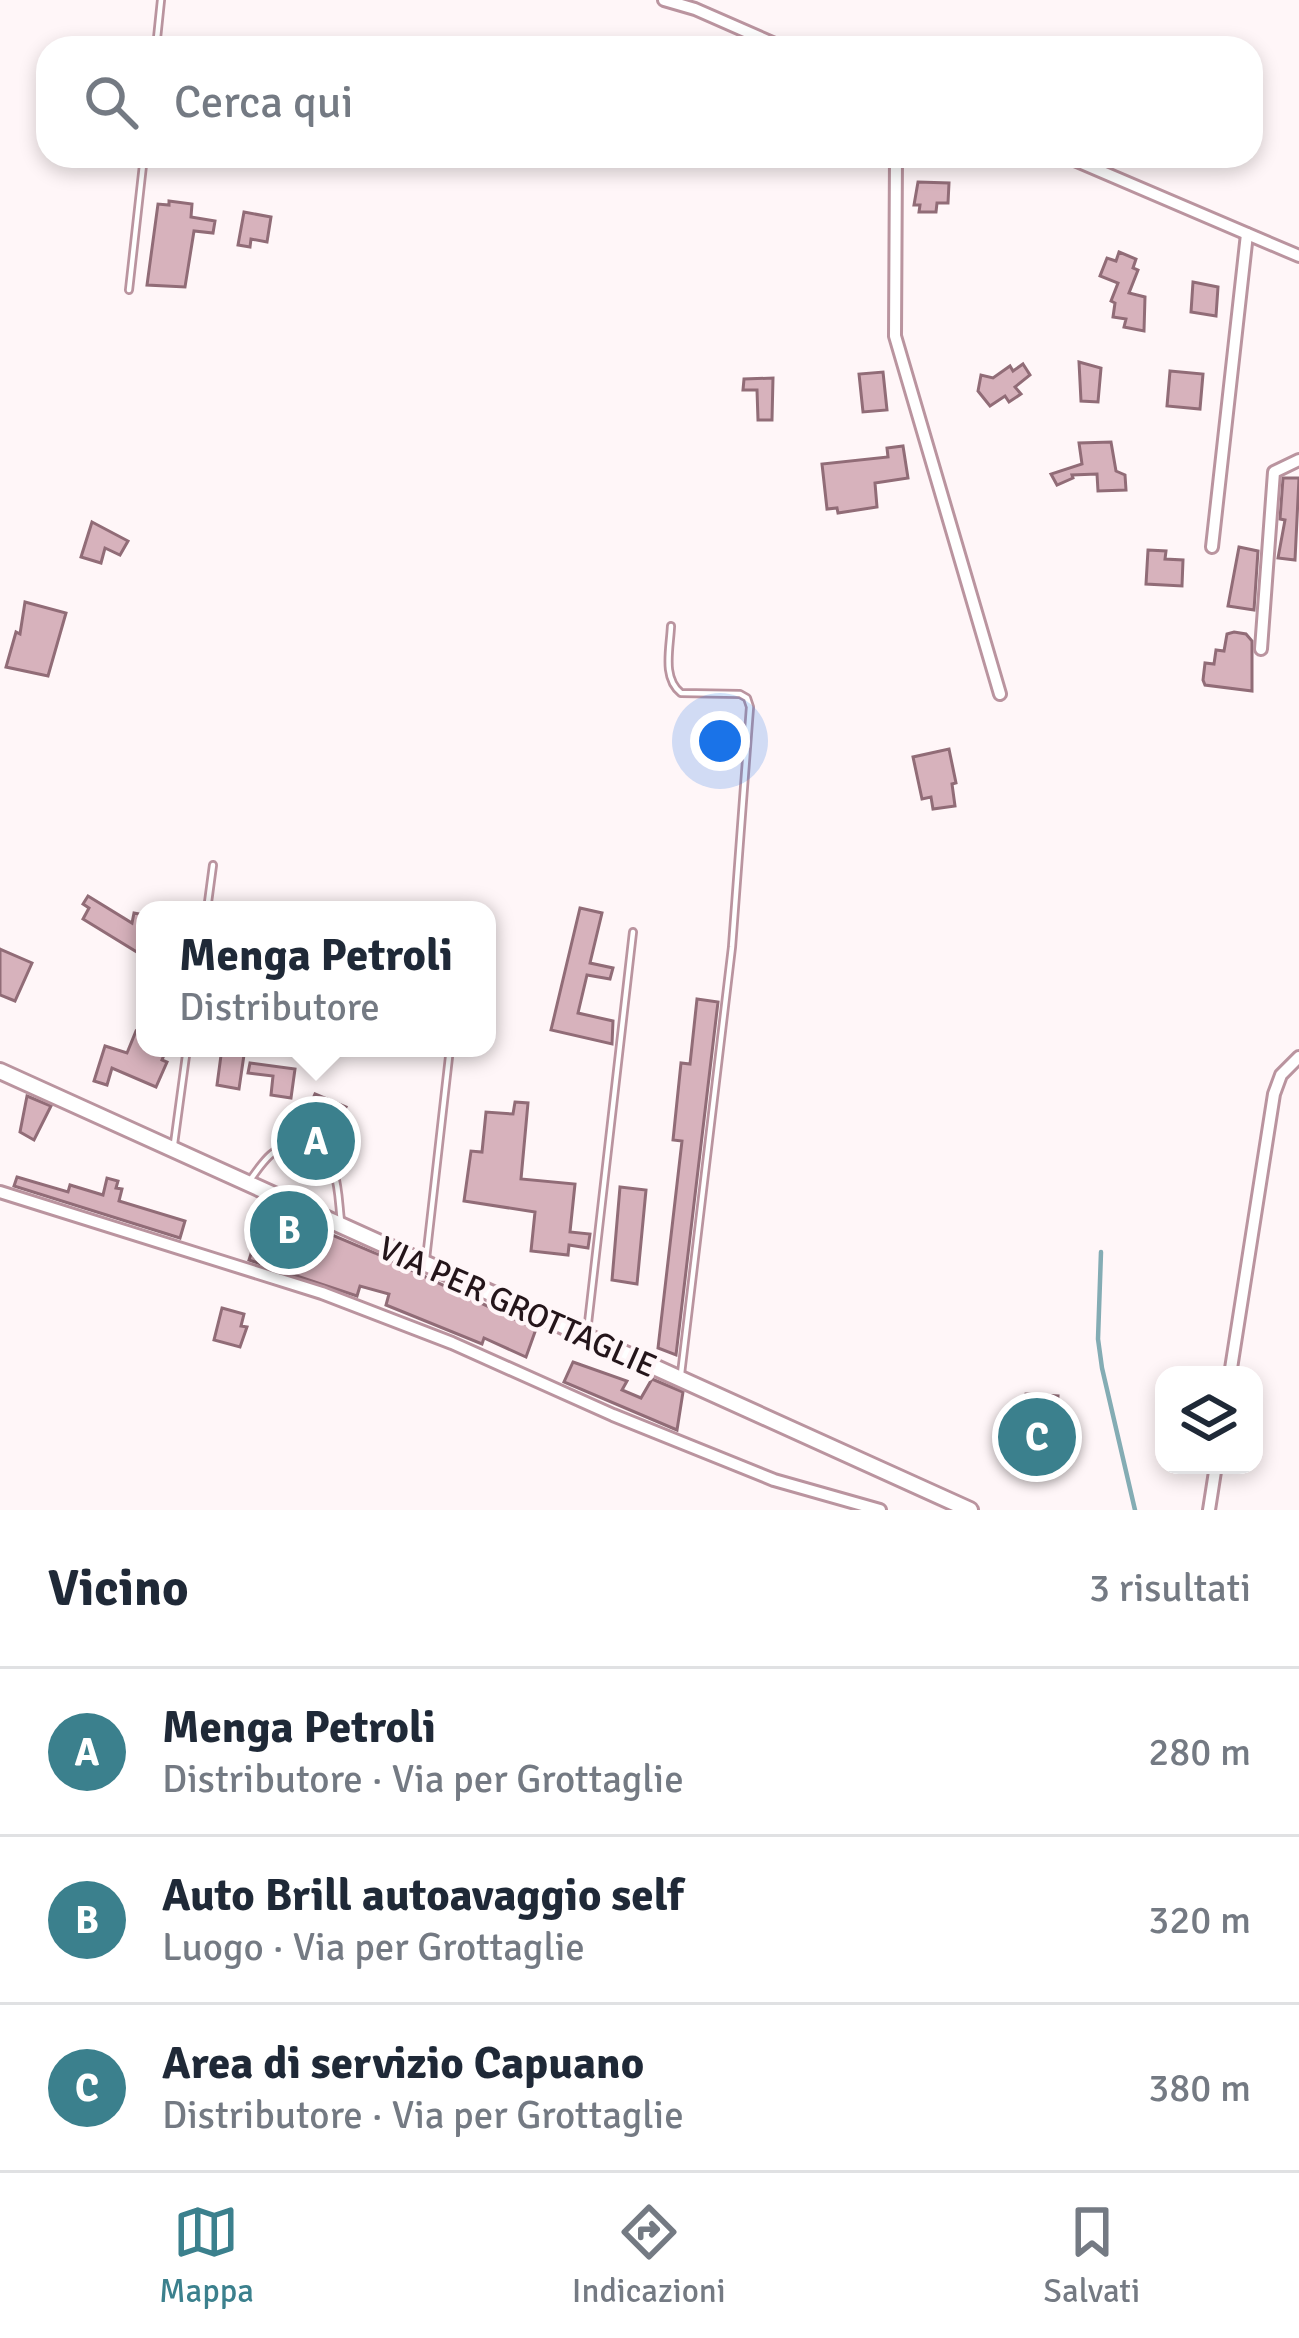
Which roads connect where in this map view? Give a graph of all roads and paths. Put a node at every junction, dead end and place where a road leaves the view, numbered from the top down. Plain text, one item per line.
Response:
1 (161, 0) edge
2 (664, 0) edge
3 (157, 36) edge
4 (757, 36) edge
5 (143, 168) edge
6 (896, 168) edge
7 (1093, 168) edge
8 (1247, 234) junction
9 (1299, 256) edge
10 (129, 290) dead end
11 (1299, 460) edge
12 (1212, 547) dead end
13 (670, 626) dead end
14 (1261, 649) dead end
15 (1000, 694) dead end
16 (213, 865) dead end
17 (208, 901) edge
18 (633, 932) dead end
19 (187, 1057) edge
20 (449, 1057) edge
21 (1299, 1058) edge
22 (0, 1071) edge
23 (173, 1150) junction
24 (246, 1183) junction
25 (0, 1192) edge
26 (343, 1227) junction
27 (425, 1264) junction
28 (586, 1337) junction
29 (1231, 1366) edge
30 (681, 1380) junction
31 (1215, 1474) edge
32 (880, 1510) edge
33 (970, 1510) edge
34 (1209, 1510) edge

1 - 3 lane
2 - 4 street
5 - 10 lane
6 - 15 street
7 - 8 street
8 - 9 street
8 - 12 street
11 - 14 street
13 - 30 lane
16 - 17 lane
18 - 28 lane
19 - 23 lane
20 - 27 lane
21 - 29 street
22 - 23 street, VIA PER GROTTAGLIE
23 - 24 street, VIA PER GROTTAGLIE
24 - 26 street, VIA PER GROTTAGLIE
24 - 26 lane
25 - 32 street
26 - 27 street, VIA PER GROTTAGLIE
27 - 28 street, VIA PER GROTTAGLIE
28 - 30 street, VIA PER GROTTAGLIE
30 - 33 street, VIA PER GROTTAGLIE
31 - 34 street

